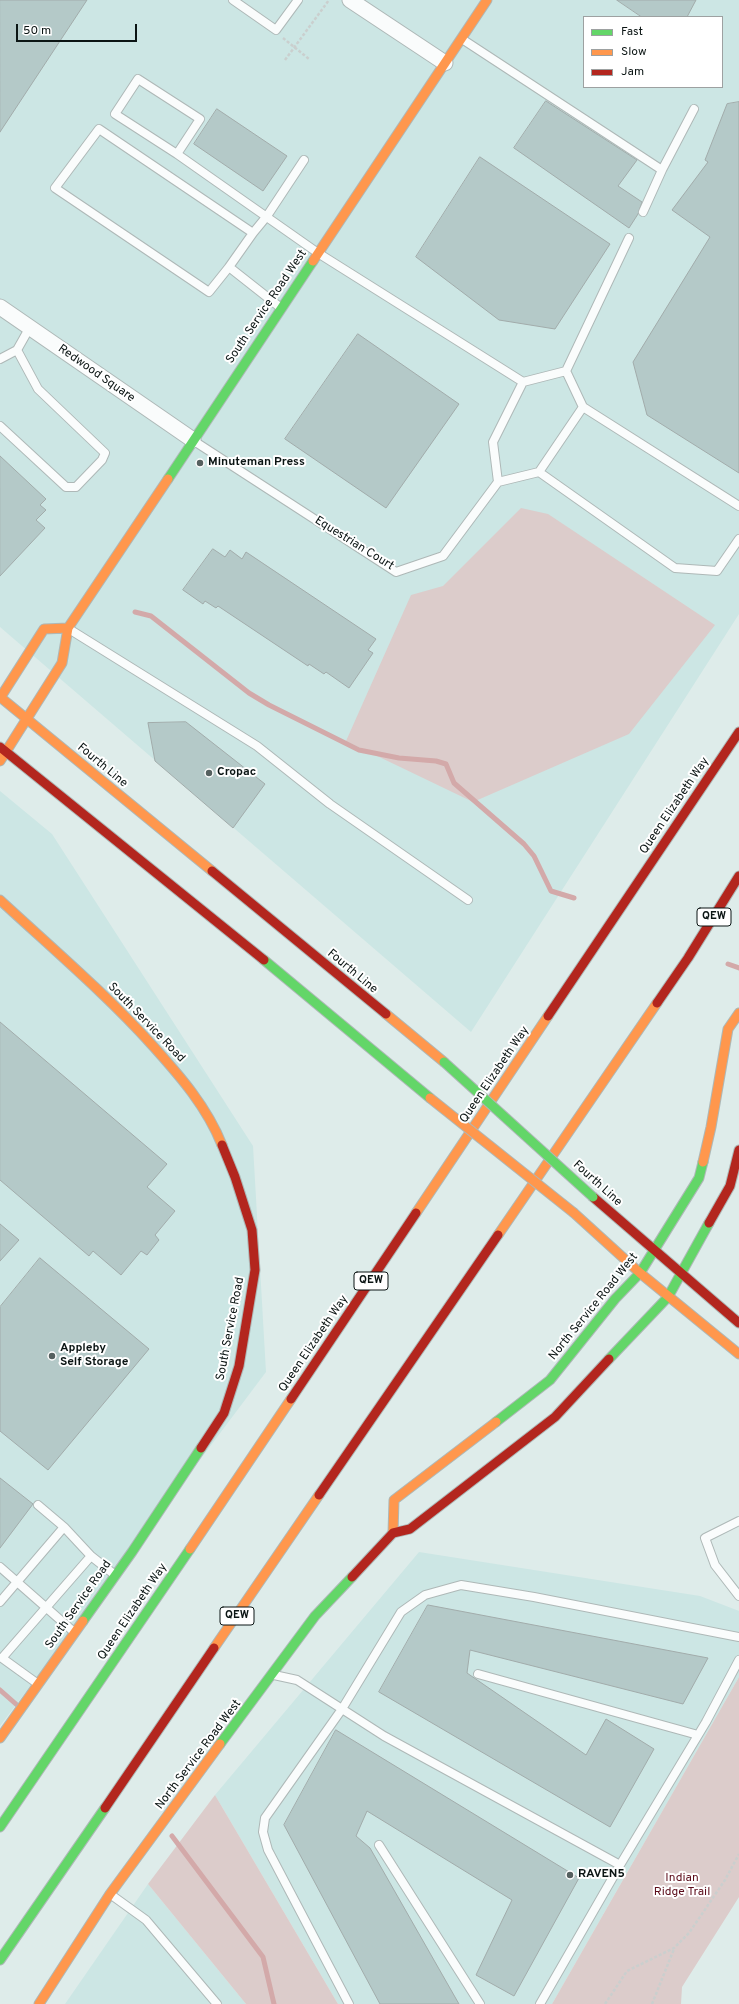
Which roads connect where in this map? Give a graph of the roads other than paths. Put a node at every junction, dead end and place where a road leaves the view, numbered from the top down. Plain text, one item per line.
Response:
1 (234, 0) edge
2 (298, 0) edge
3 (350, 0) edge
4 (487, 0) edge
5 (461, 39) junction
6 (445, 63) junction
7 (694, 109) dead end
8 (177, 154) junction
9 (304, 160) dead end
10 (662, 170) junction
11 (643, 212) dead end
12 (267, 216) junction
13 (253, 234) junction
14 (629, 238) dead end
15 (318, 253) junction
16 (229, 267) junction
17 (0, 306) edge
18 (281, 308) junction
19 (30, 328) junction
20 (17, 350) junction
21 (0, 359) edge
22 (566, 371) junction
23 (523, 382) junction
24 (583, 407) junction
25 (0, 426) edge
26 (193, 440) junction
27 (539, 472) junction
28 (498, 482) junction
29 (739, 506) edge
30 (739, 539) edge
31 (68, 628) junction
32 (0, 698) edge
33 (26, 719) junction
34 (739, 732) edge
35 (3, 749) edge
36 (0, 761) edge
37 (739, 876) edge
38 (0, 900) edge
39 (468, 900) dead end
40 (739, 1013) edge
41 (739, 1150) edge
42 (655, 1250) junction
43 (640, 1273) junction
44 (681, 1273) junction
45 (668, 1297) junction
46 (739, 1323) edge
47 (739, 1354) edge
48 (38, 1505) dead end
49 (739, 1521) edge
50 (64, 1527) junction
51 (393, 1533) junction
52 (92, 1556) junction
53 (0, 1567) edge
54 (115, 1575) junction
55 (17, 1582) junction
56 (739, 1596) edge
57 (0, 1602) edge
58 (47, 1608) junction
59 (74, 1632) junction
60 (739, 1637) edge
61 (1, 1657) edge
62 (739, 1660) edge
63 (478, 1674) dead end
64 (273, 1675) junction
65 (38, 1684) junction
66 (342, 1709) junction
67 (2, 1732) edge
68 (698, 1735) junction
69 (0, 1827) edge
70 (379, 1845) dead end
71 (620, 1865) junction
72 (110, 1894) junction
73 (0, 1960) edge
74 (39, 2004) edge
75 (218, 2004) edge
76 (349, 2004) edge
77 (480, 2004) edge
78 (540, 2004) edge

1 - 2 lane
3 - 6 street
4 - 5 main road, South Service Road West
5 - 6 main road, South Service Road West
5 - 10 lane
6 - 15 main road, South Service Road West
7 - 10 lane
8 - 8 lane
8 - 12 lane
9 - 12 lane
10 - 11 lane
12 - 13 lane
12 - 15 lane
13 - 16 lane
13 - 16 lane
14 - 22 lane
15 - 18 main road, South Service Road West
15 - 23 lane
16 - 18 lane
17 - 19 street, Redwood Square
18 - 26 main road, South Service Road West
19 - 20 lane
19 - 26 street, Redwood Square
20 - 21 lane
20 - 25 lane
22 - 23 lane
22 - 24 lane
23 - 28 lane
24 - 27 lane
24 - 29 lane
26 - 28 lane, Equestrian Court
26 - 31 main road, South Service Road West
27 - 28 lane
27 - 30 lane
31 - 32 main road
31 - 33 main road, South Service Road West
31 - 39 lane
32 - 33 main road, Fourth Line
33 - 35 main road, South Service Road West
33 - 42 main road, Fourth Line, bridge
34 - 69 main road, Queen Elizabeth Way / QEW
35 - 36 main road, South Service Road West
35 - 43 main road, bridge
37 - 73 main road, QEW
38 - 54 main road, South Service Road
40 - 42 main road, North Service Road West
41 - 44 main road
42 - 43 main road, North Service Road West
42 - 44 main road, Fourth Line
43 - 45 main road
43 - 51 main road, North Service Road West
44 - 45 main road
44 - 46 main road, Fourth Line
45 - 47 main road
45 - 51 main road
48 - 50 lane
49 - 56 lane
50 - 52 lane
50 - 55 lane
51 - 64 main road, North Service Road West
52 - 54 lane
52 - 58 lane
53 - 55 lane
54 - 59 main road, South Service Road
55 - 57 lane
55 - 58 lane
58 - 59 lane
58 - 61 lane
59 - 65 main road, South Service Road
60 - 66 lane
61 - 65 lane
62 - 68 lane
63 - 68 lane
64 - 66 lane
64 - 72 main road, North Service Road West
65 - 67 main road, South Service Road
66 - 71 lane
66 - 76 lane
68 - 71 lane
70 - 77 lane
71 - 78 lane
72 - 74 main road, North Service Road West
72 - 75 lane

